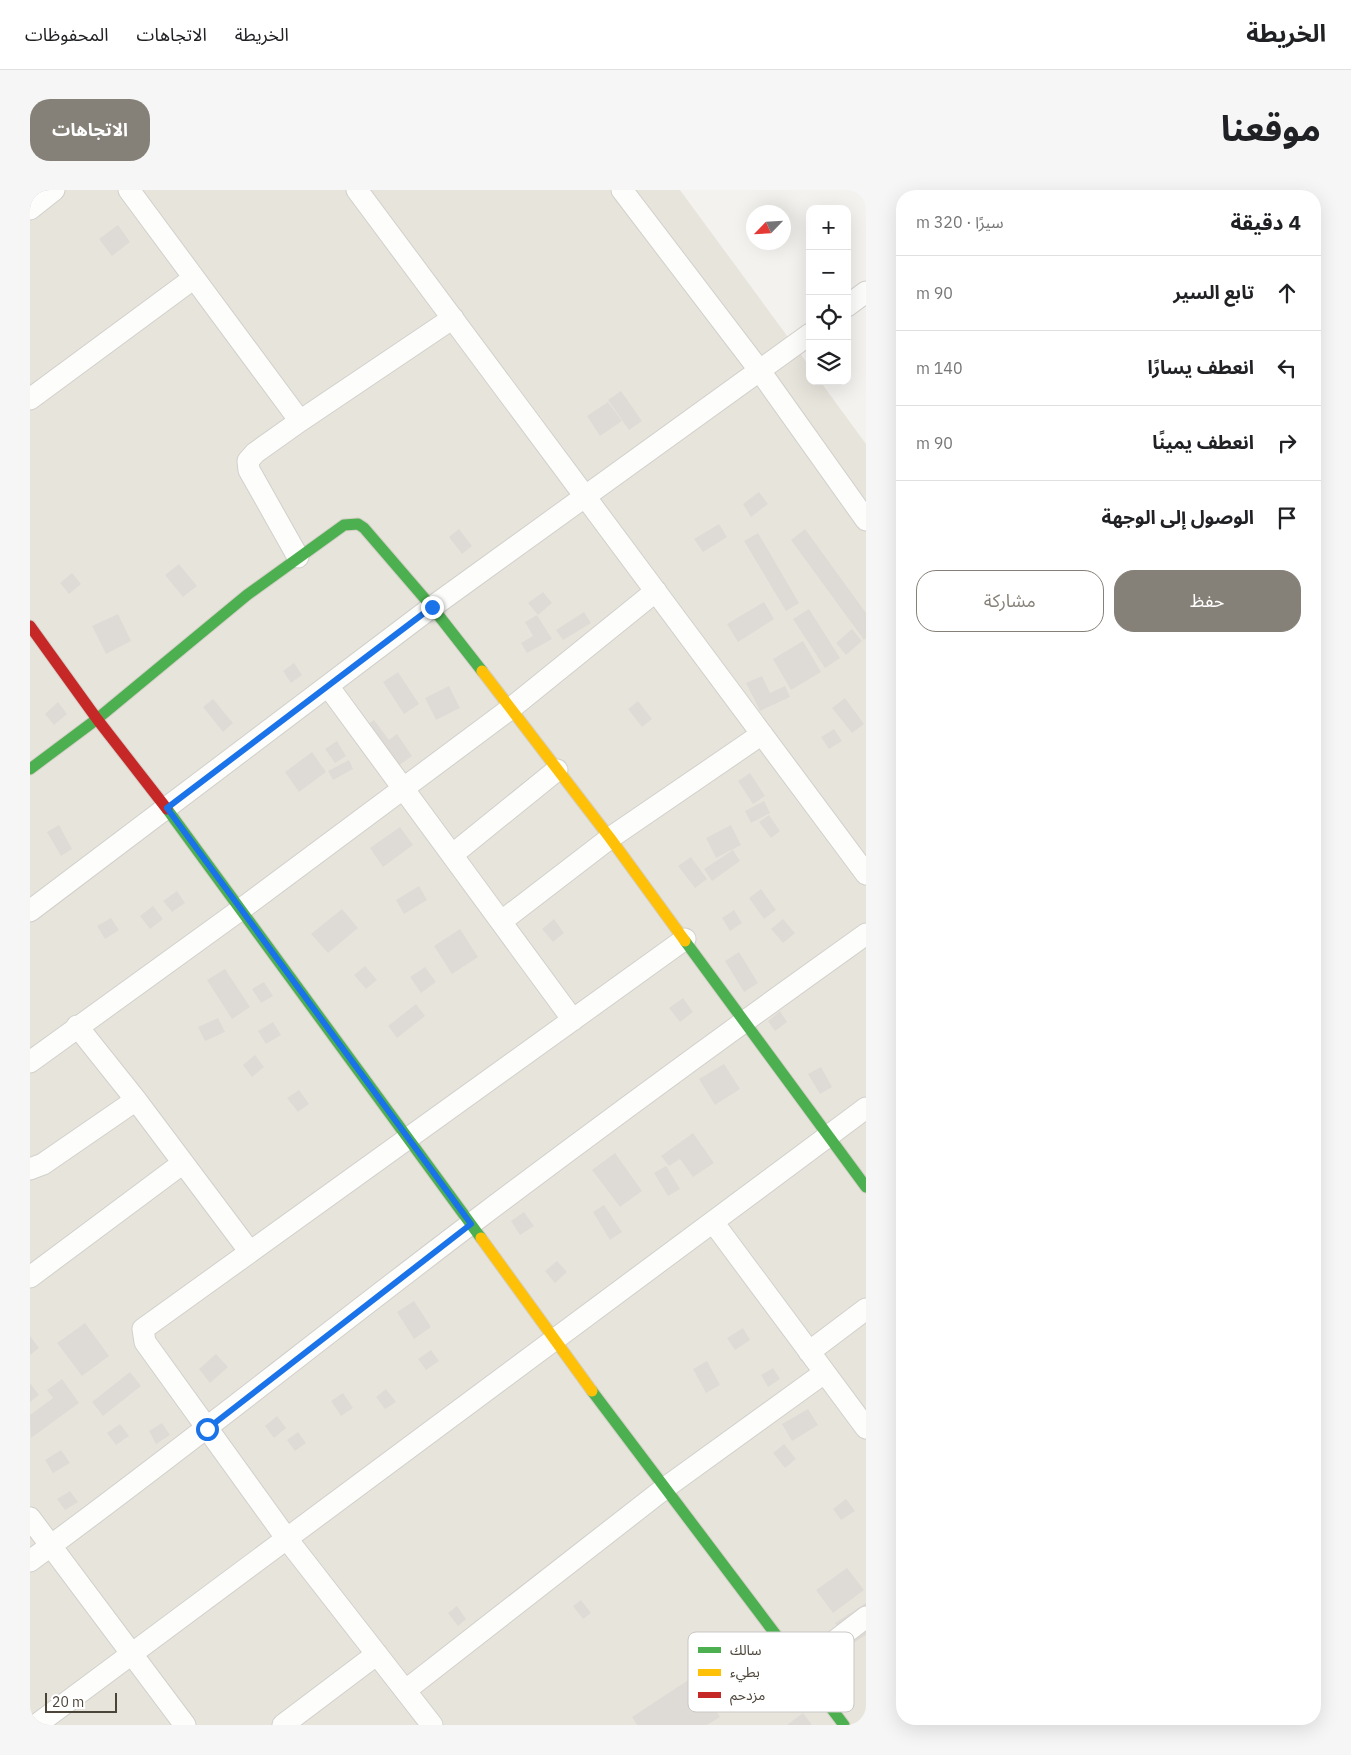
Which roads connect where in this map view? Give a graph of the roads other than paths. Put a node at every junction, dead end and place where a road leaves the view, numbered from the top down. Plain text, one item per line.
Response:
1 (54, 190) edge
2 (129, 190) edge
3 (357, 190) edge
4 (622, 190) edge
5 (30, 209) edge
6 (194, 278) junction
7 (866, 292) edge
8 (851, 303) edge
9 (453, 318) junction
10 (806, 337) edge
11 (760, 371) junction
12 (30, 399) edge
13 (300, 421) junction
14 (586, 497) junction
15 (866, 520) edge
16 (298, 557) junction
17 (656, 591) junction
18 (432, 607) junction
19 (30, 626) edge
20 (328, 686) junction
21 (510, 709) junction
22 (97, 719) junction
23 (762, 734) junction
24 (30, 769) edge
25 (557, 770) junction
26 (402, 790) junction
27 (167, 808) junction
28 (610, 838) junction
29 (452, 855) junction
30 (866, 874) edge
31 (240, 910) junction
32 (30, 912) edge
33 (502, 921) junction
34 (866, 934) edge
35 (685, 939) junction
36 (573, 1020) junction
37 (744, 1021) junction
38 (78, 1026) junction
39 (30, 1062) edge
40 (136, 1100) junction
41 (866, 1108) edge
42 (829, 1135) junction
43 (409, 1138) junction
44 (183, 1163) junction
45 (30, 1169) edge
46 (866, 1187) edge
47 (713, 1222) junction
48 (471, 1224) junction
49 (250, 1252) junction
50 (30, 1277) edge
51 (866, 1309) edge
52 (554, 1340) junction
53 (809, 1352) junction
54 (824, 1373) junction
55 (866, 1428) edge
56 (207, 1429) junction
57 (665, 1488) junction
58 (30, 1518) edge
59 (287, 1539) junction
60 (51, 1546) junction
61 (30, 1561) edge
62 (866, 1617) edge
63 (774, 1632) edge
64 (846, 1632) edge
65 (132, 1654) junction
66 (377, 1654) junction
67 (406, 1690) junction
68 (832, 1712) edge
69 (840, 1724) edge
70 (36, 1725) edge
71 (185, 1725) edge
72 (283, 1725) edge
73 (432, 1725) edge

1 - 5 street
2 - 6 street
3 - 9 street
4 - 11 street
6 - 12 street
6 - 13 street
7 - 8 street
9 - 13 street
9 - 14 street
10 - 11 street
11 - 14 street
11 - 15 street
13 - 16 street
14 - 17 street
14 - 18 street
16 - 18 street
16 - 22 street
17 - 21 street
17 - 23 street
18 - 20 street
18 - 21 street
19 - 22 street
20 - 26 street
20 - 27 street
21 - 25 street
21 - 26 street
22 - 24 street
22 - 27 street
23 - 28 street
23 - 30 street
25 - 28 street
25 - 29 street
26 - 29 street
26 - 31 street
27 - 31 street
27 - 32 street
28 - 33 street
28 - 35 street
29 - 33 street
31 - 38 street
31 - 43 street
33 - 36 street
34 - 37 street
35 - 36 street
35 - 37 street
36 - 43 street
37 - 42 street
37 - 48 street
38 - 39 street
38 - 40 street
40 - 44 street
40 - 45 street
41 - 42 street
42 - 46 street
42 - 47 street
43 - 48 street
43 - 49 street
44 - 49 street
44 - 50 street
47 - 52 street
47 - 53 street
48 - 52 street
48 - 56 street
49 - 56 street
51 - 53 street
52 - 57 street
52 - 59 street
53 - 54 street
54 - 55 street
54 - 57 street
56 - 59 street
56 - 60 street
57 - 63 street
57 - 67 street
58 - 60 street
59 - 65 street
59 - 66 street
60 - 61 street
60 - 65 street
62 - 64 street
65 - 70 street
65 - 71 street
66 - 67 street
66 - 72 street
67 - 73 street
68 - 69 street

